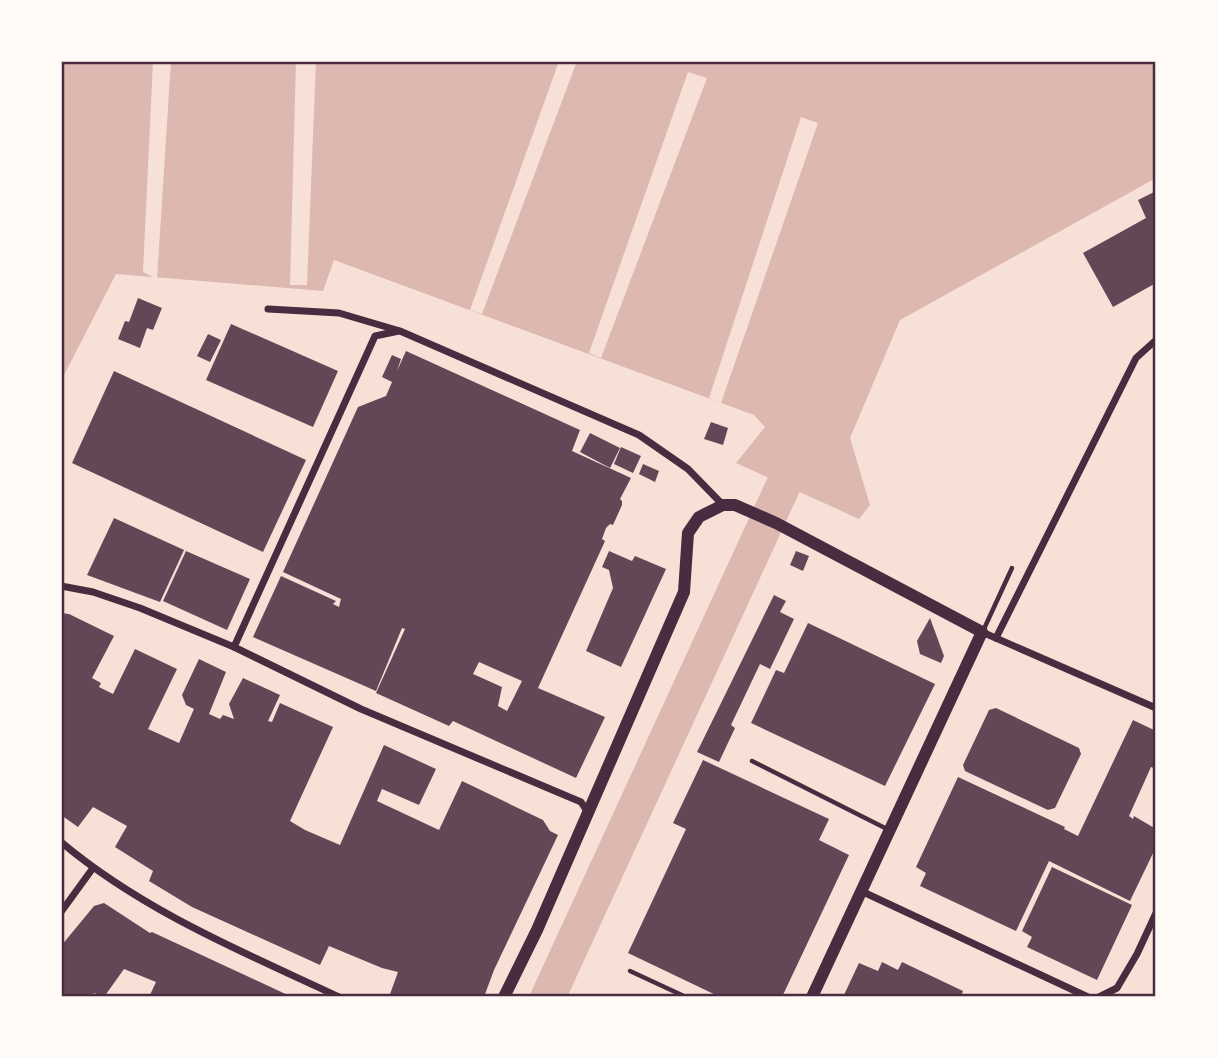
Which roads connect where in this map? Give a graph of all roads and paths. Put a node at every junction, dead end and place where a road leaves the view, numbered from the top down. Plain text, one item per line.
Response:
1 (268, 309) dead end
2 (400, 331) junction
3 (1156, 340) edge
4 (723, 505) junction
5 (1012, 568) dead end
6 (61, 586) edge
7 (982, 632) junction
8 (996, 638) junction
9 (234, 647) junction
10 (1156, 708) edge
11 (752, 761) dead end
12 (587, 811) junction
13 (889, 830) junction
14 (61, 842) edge
15 (93, 868) junction
16 (861, 891) junction
17 (61, 912) edge
18 (1156, 913) edge
19 (629, 971) dead end
20 (340, 997) edge
21 (504, 997) edge
22 (685, 997) edge
23 (812, 997) edge
24 (1088, 997) edge
25 (1099, 997) edge

1 - 2 street
2 - 4 street
2 - 9 street
3 - 8 street
4 - 7 main road
4 - 12 main road
5 - 7 lane
6 - 9 street
7 - 8 street
7 - 13 main road
8 - 10 street
9 - 12 street
11 - 13 lane
12 - 21 main road
13 - 16 main road
14 - 15 street
15 - 17 street
15 - 20 street
16 - 23 main road
16 - 24 street
18 - 25 street
19 - 22 lane

